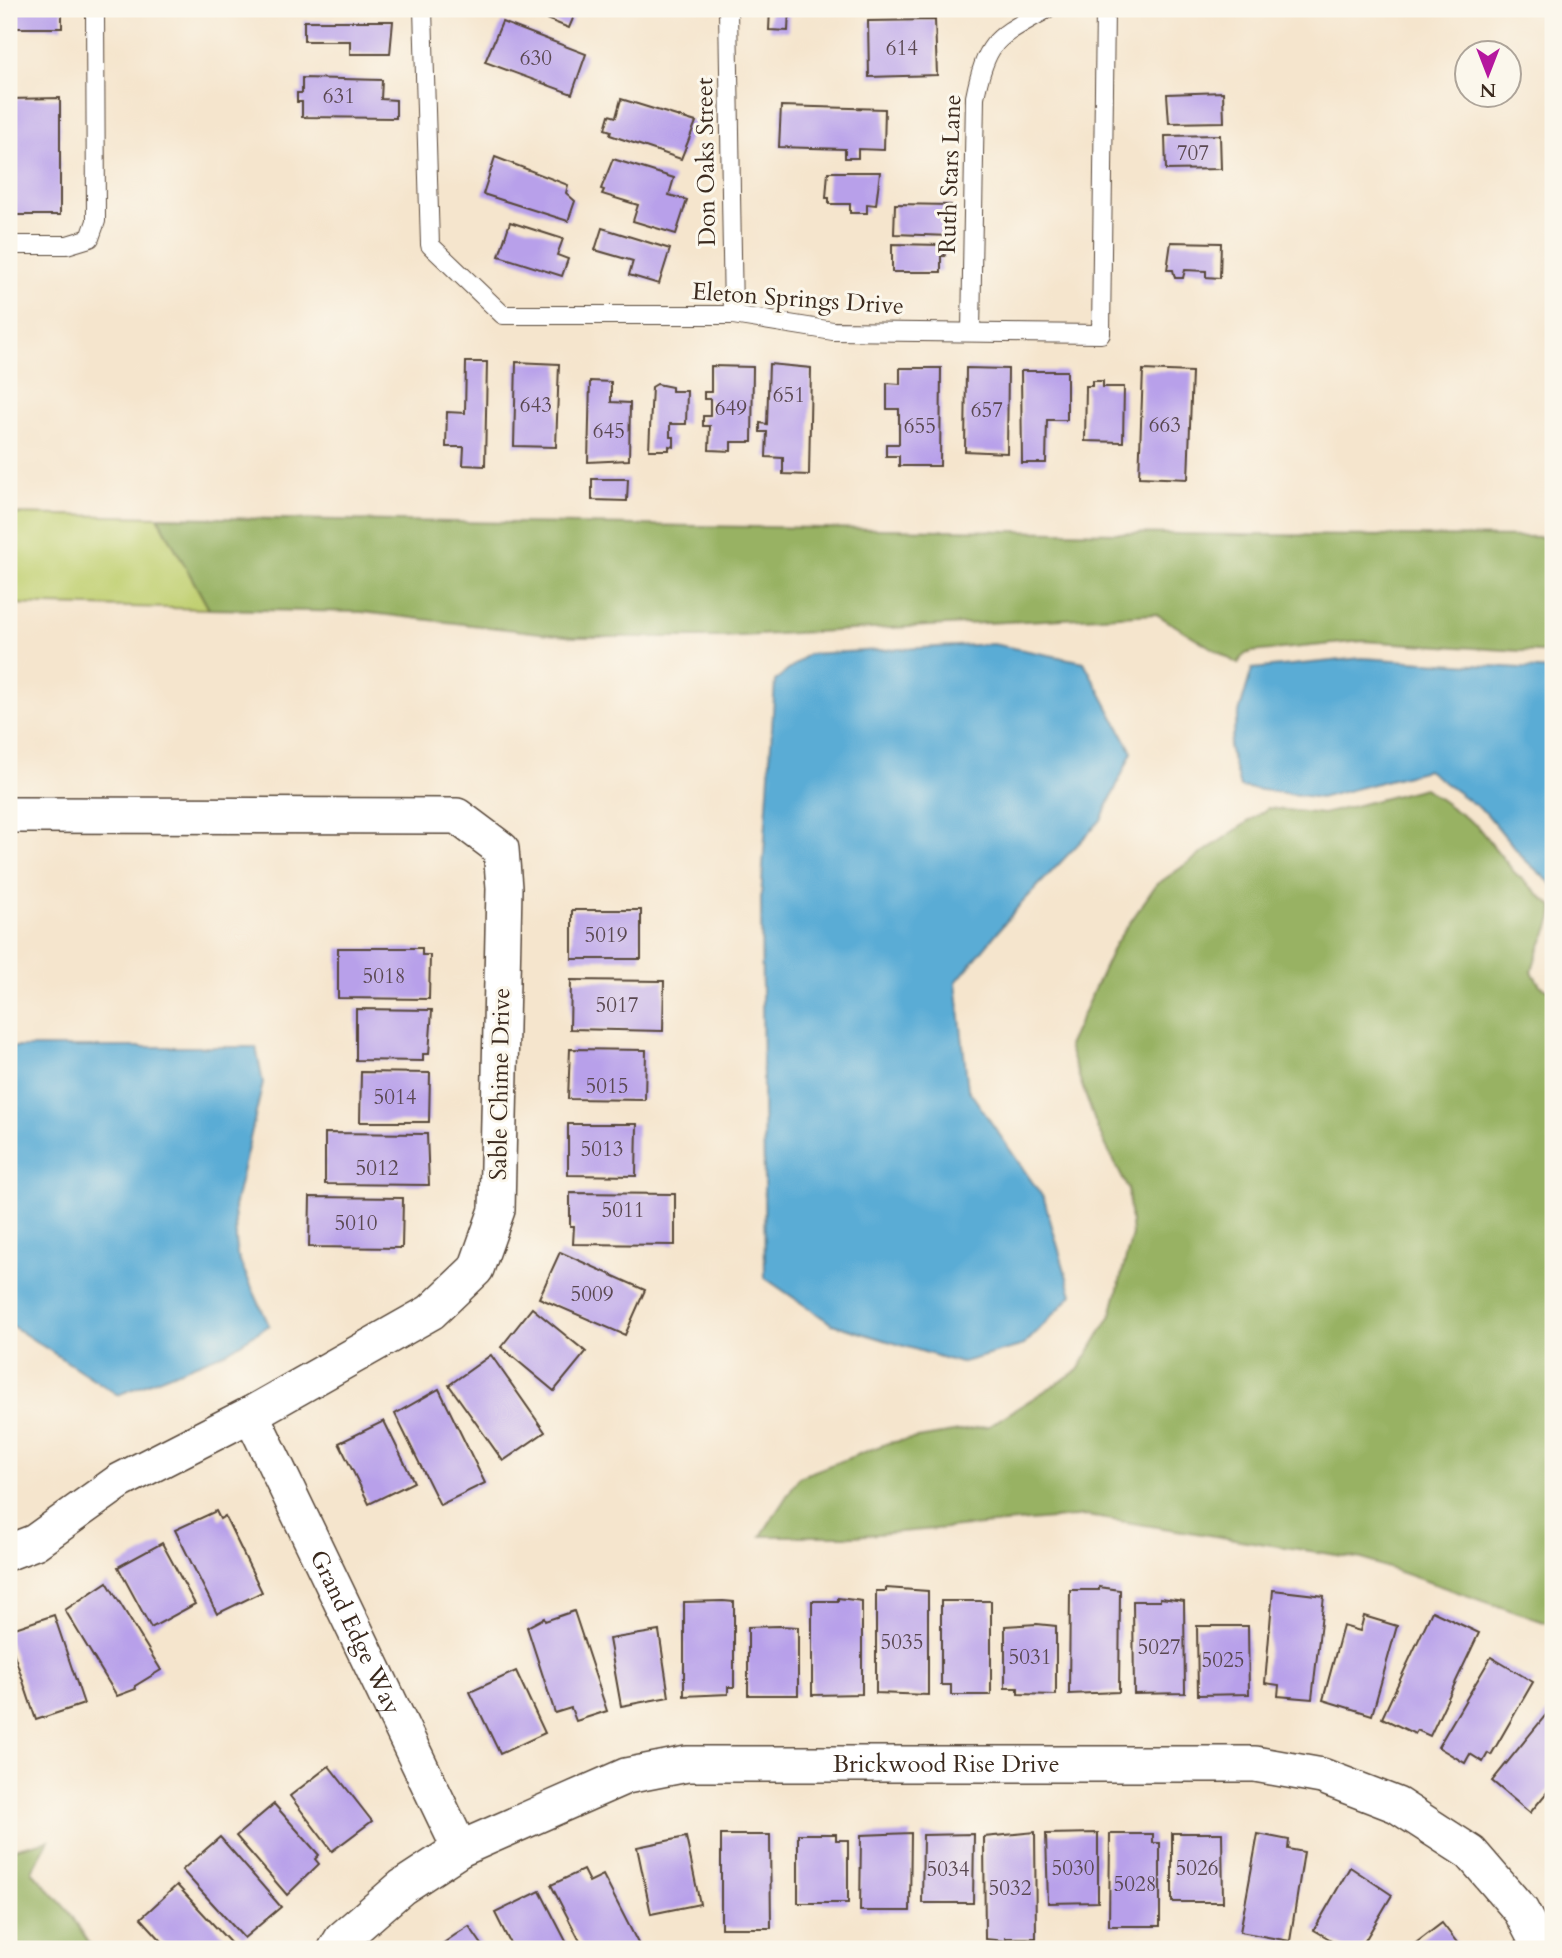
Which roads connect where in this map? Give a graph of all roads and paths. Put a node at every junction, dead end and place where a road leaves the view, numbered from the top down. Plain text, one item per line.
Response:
1 (95, 9) edge
2 (423, 9) edge
3 (729, 9) edge
4 (1047, 9) edge
5 (1105, 9) edge
6 (9, 245) edge
7 (733, 315) junction
8 (971, 332) junction
9 (9, 815) edge
10 (251, 1414) junction
11 (9, 1552) edge
12 (460, 1849) junction
13 (336, 1949) edge
14 (1541, 1949) edge

1 - 6 lane
2 - 7 lane, Eleton Springs Drive
3 - 7 lane, Don Oaks Street
4 - 8 lane, Ruth Stars Lane
5 - 8 lane, Eleton Springs Drive
7 - 8 lane, Eleton Springs Drive
9 - 10 street, Sable Chime Drive
10 - 11 street, Sable Chime Drive
10 - 12 street, Grand Edge Way
12 - 13 street, Brickwood Rise Drive
12 - 14 street, Brickwood Rise Drive

